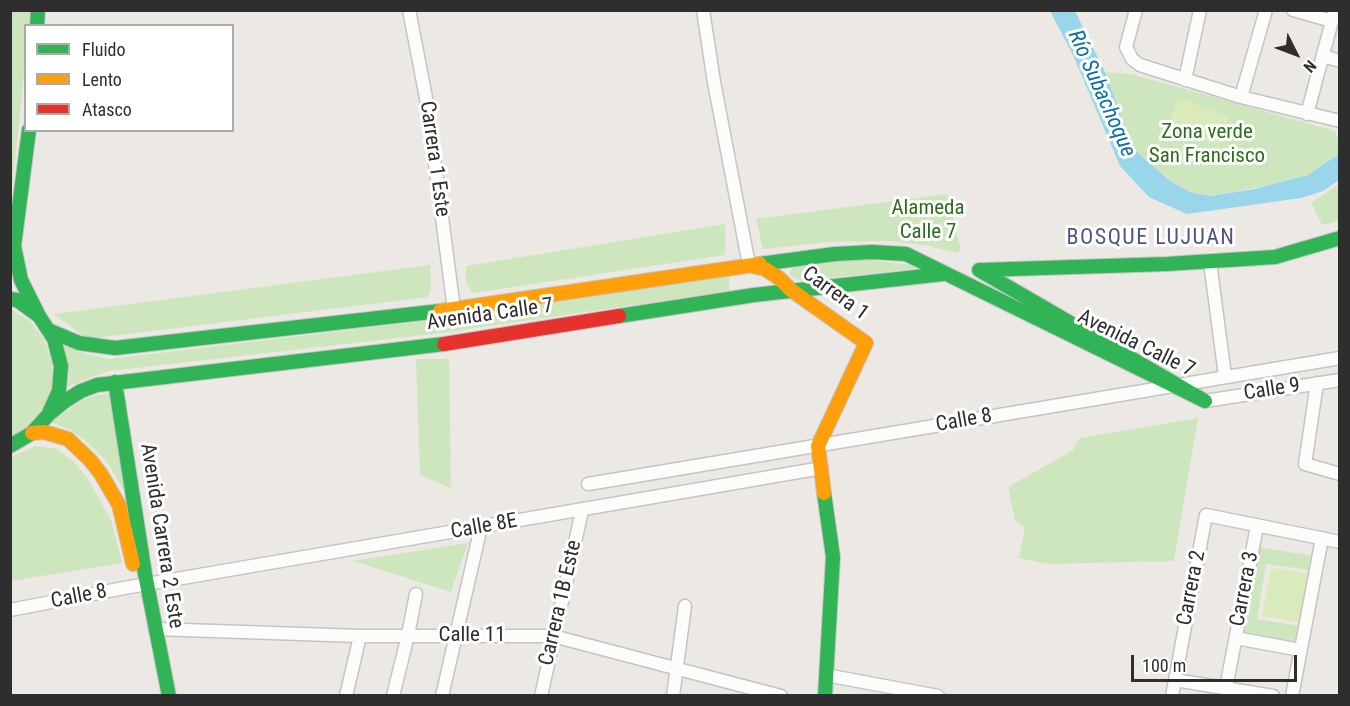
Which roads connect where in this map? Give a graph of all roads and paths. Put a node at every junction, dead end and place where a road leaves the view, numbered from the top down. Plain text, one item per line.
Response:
1 (410, 10) edge
2 (703, 10) edge
3 (1136, 10) edge
4 (1200, 10) edge
5 (1266, 10) edge
6 (1293, 10) edge
7 (1333, 16) edge
8 (1323, 56) junction
9 (1340, 61) edge
10 (1185, 80) junction
11 (1241, 98) junction
12 (1307, 114) junction
13 (1340, 121) edge
14 (28, 132) edge
15 (1340, 238) edge
16 (1210, 262) junction
17 (749, 265) junction
18 (979, 270) junction
19 (791, 290) junction
20 (754, 295) junction
21 (10, 299) edge
22 (454, 309) junction
23 (39, 316) junction
24 (48, 330) junction
25 (1340, 357) edge
26 (1225, 376) junction
27 (1340, 380) edge
28 (115, 382) junction
29 (1317, 383) junction
30 (1205, 401) junction
31 (49, 414) junction
32 (32, 432) junction
33 (10, 446) edge
34 (818, 446) junction
35 (822, 468) junction
36 (1340, 474) edge
37 (588, 484) dead end
38 (582, 510) junction
39 (1257, 525) junction
40 (481, 527) junction
41 (1322, 538) junction
42 (1340, 542) edge
43 (142, 586) junction
44 (416, 594) dead end
45 (685, 606) dead end
46 (10, 610) edge
47 (155, 629) junction
48 (408, 635) junction
49 (360, 636) junction
50 (553, 636) junction
51 (456, 637) junction
52 (1236, 638) junction
53 (1300, 650) junction
54 (676, 669) junction
55 (826, 675) junction
56 (1175, 680) junction
57 (1226, 688) junction
58 (158, 696) edge
59 (169, 696) edge
60 (346, 696) edge
61 (393, 696) edge
62 (442, 696) edge
63 (541, 696) edge
64 (673, 696) edge
65 (781, 696) edge
66 (825, 696) edge
67 (938, 696) edge
68 (1172, 696) edge
69 (1273, 696) edge
70 (1292, 696) edge

1 - 22 street, Carrera 1 Este
2 - 17 street
3 - 10 street
4 - 10 street
5 - 11 street
6 - 7 street
7 - 8 street
8 - 9 street
8 - 12 street
10 - 11 street
11 - 12 street
12 - 13 street
14 - 23 main road
15 - 16 main road, Avenida Calle 7
16 - 18 main road, Avenida Calle 7
16 - 26 street
17 - 19 main road, Carrera 1
17 - 20 main road
17 - 22 main road, Avenida Calle 7
17 - 30 main road, Avenida Calle 7
18 - 19 main road, Avenida Calle 7
18 - 30 main road, Avenida Calle 7
19 - 20 main road, Avenida Calle 7
19 - 34 main road, Carrera 1
20 - 28 main road, Avenida Calle 7
21 - 23 main road, Avenida Calle 7
22 - 24 main road, Avenida Calle 7
23 - 24 main road, Avenida Calle 7
24 - 31 main road, Avenida Calle 7
25 - 26 street, Calle 8
26 - 34 street, Calle 8
27 - 29 street, Calle 9
28 - 31 main road, Avenida Calle 7
28 - 43 main road, Avenida Carrera 2 Este
29 - 30 street, Calle 9
29 - 36 street
31 - 32 main road, Avenida Calle 7
32 - 33 main road, Avenida Calle 7
32 - 43 main road, Avenida Carrera 2 Este
34 - 35 main road
34 - 37 street, Calle 8
35 - 38 street, Calle 8E
35 - 55 main road
38 - 40 street, Calle 8E
38 - 50 street, Carrera 1B Este
39 - 41 street
39 - 52 street, Carrera 3
39 - 56 street, Carrera 2
40 - 43 street, Calle 8E
40 - 51 street
41 - 42 street
41 - 53 street
43 - 46 street, Calle 8
43 - 47 main road, Avenida Carrera 2 Este
43 - 58 main road, Avenida Carrera 2 Este
44 - 48 street
45 - 54 street
47 - 49 street, Calle 11
47 - 59 main road, Avenida Carrera 2 Este
48 - 49 street, Calle 11
48 - 51 street, Calle 11
48 - 61 street
49 - 60 street
50 - 51 street, Calle 11
50 - 54 street, Calle 11
50 - 63 street, Carrera 1B Este
51 - 62 street
52 - 53 street
52 - 57 street, Carrera 3
53 - 70 street
54 - 64 street
54 - 65 street, Calle 11
55 - 66 main road
55 - 67 street
56 - 57 street
56 - 68 street, Carrera 2
57 - 69 street

